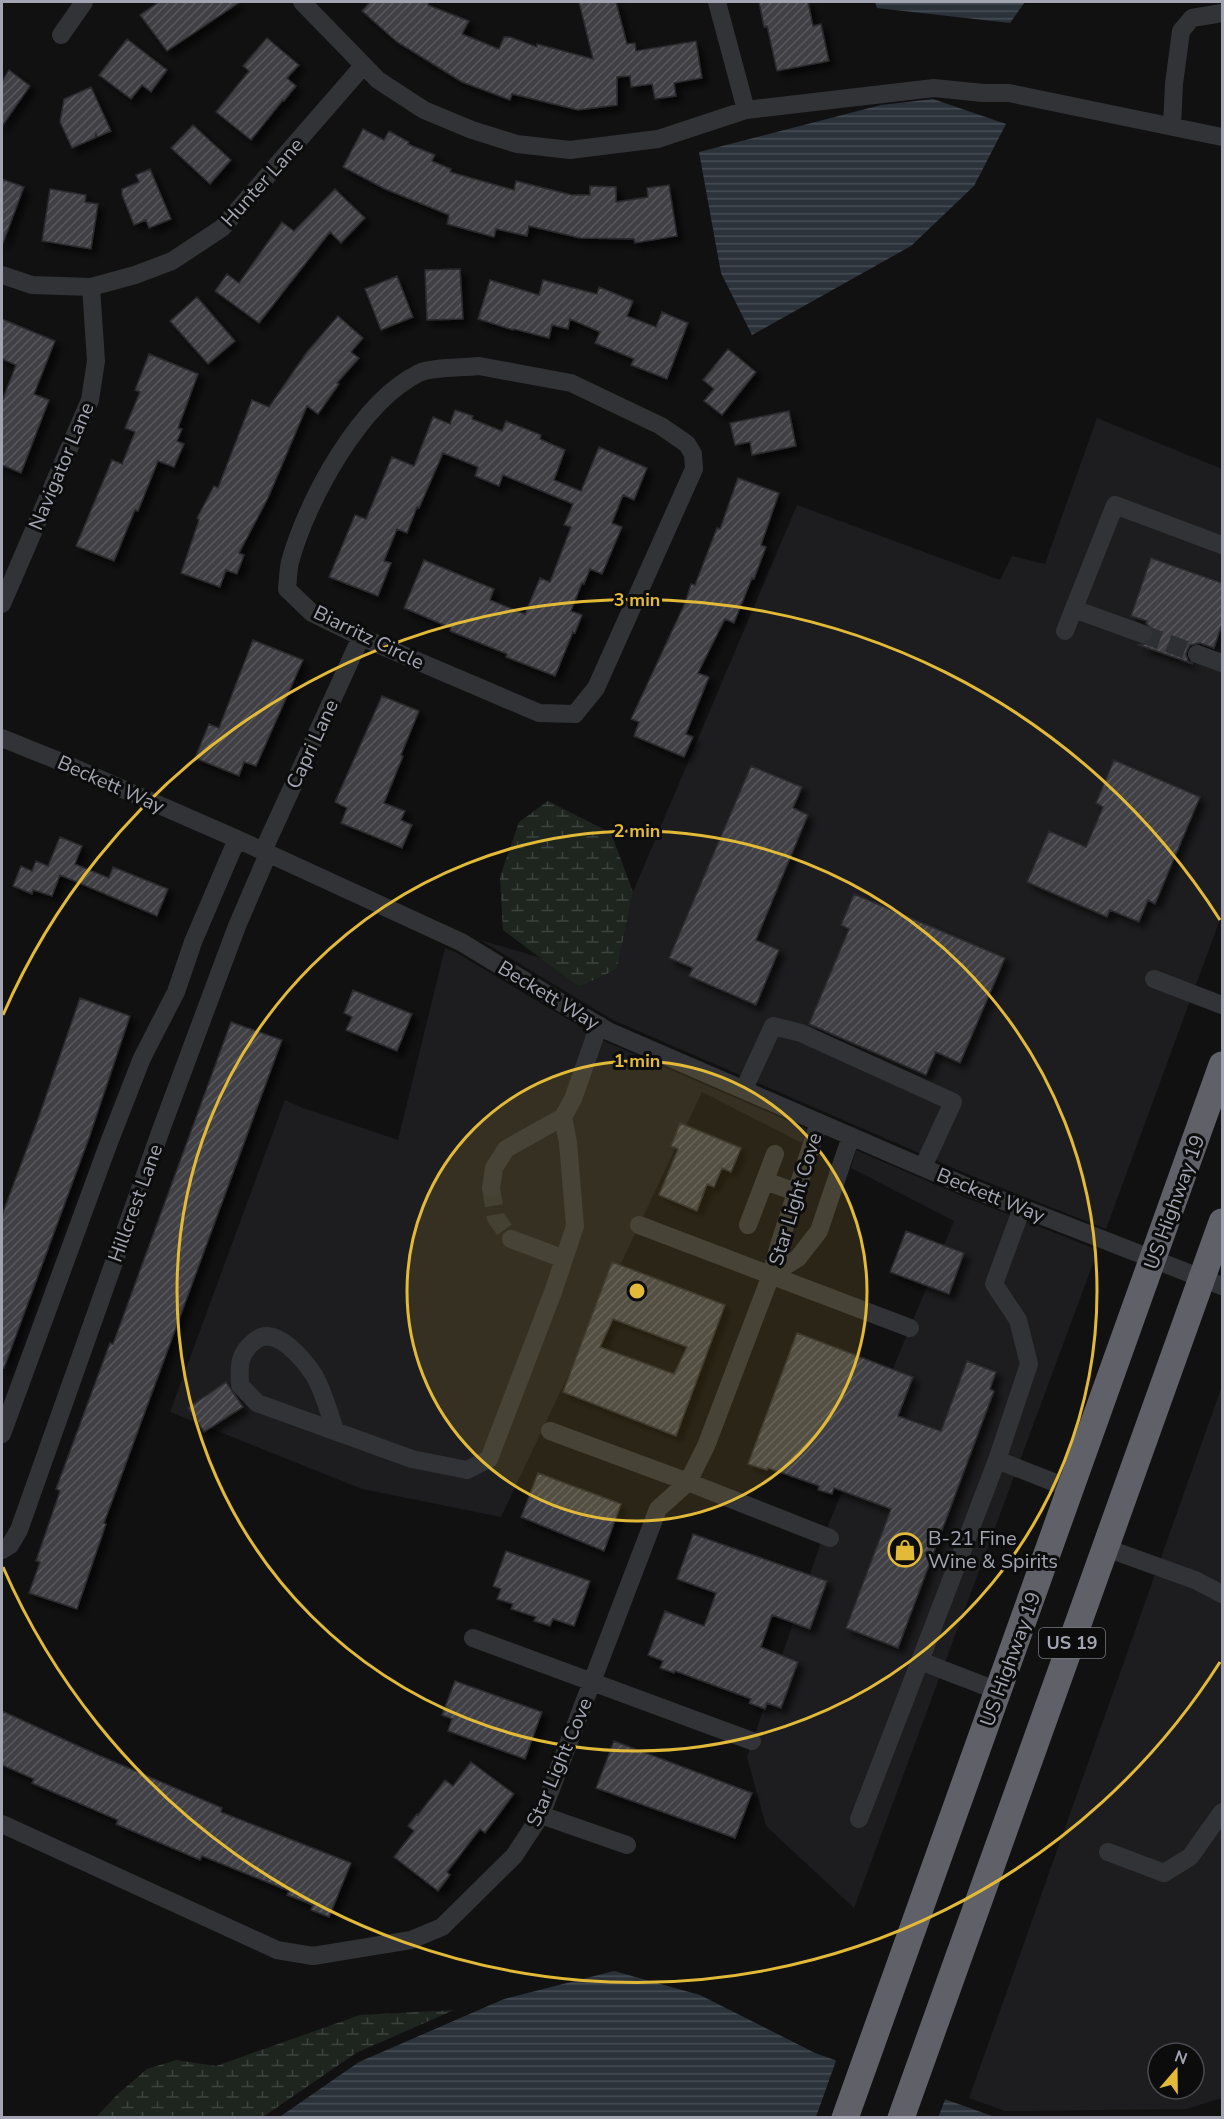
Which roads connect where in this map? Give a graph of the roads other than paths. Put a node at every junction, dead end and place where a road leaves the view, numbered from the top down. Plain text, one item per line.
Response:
1 (84, 2) edge
2 (302, 2) edge
3 (717, 2) edge
4 (1222, 13) edge
5 (61, 35) dead end
6 (363, 66) junction
7 (747, 110) junction
8 (1172, 126) junction
9 (1222, 137) edge
10 (2, 275) edge
11 (91, 287) junction
12 (1222, 545) edge
13 (2, 604) edge
14 (1074, 609) junction
15 (1065, 631) dead end
16 (1143, 634) tunnel mouth
17 (361, 637) junction
18 (1197, 654) tunnel mouth
19 (1222, 663) edge
20 (3, 740) edge
21 (237, 839) junction
22 (266, 852) junction
23 (1154, 979) dead end
24 (1222, 1005) edge
25 (599, 1025) junction
26 (1222, 1065) edge
27 (744, 1089) junction
28 (563, 1117) junction
29 (819, 1122) junction
30 (851, 1136) junction
31 (774, 1155) dead end
32 (923, 1167) junction
33 (765, 1181) junction
34 (490, 1188) tunnel mouth
35 (796, 1192) junction
36 (1022, 1208) junction
37 (1222, 1222) edge
38 (639, 1225) dead end
39 (748, 1225) dead end
40 (511, 1239) tunnel mouth
41 (564, 1259) junction
42 (1153, 1260) junction
43 (771, 1275) junction
44 (1212, 1283) edge
45 (910, 1328) dead end
46 (550, 1431) dead end
47 (336, 1432) junction
48 (2, 1434) edge
49 (997, 1460) junction
50 (688, 1482) junction
51 (1071, 1489) junction
52 (830, 1538) dead end
53 (1106, 1548) junction
54 (2, 1550) edge
55 (1222, 1594) edge
56 (473, 1638) dead end
57 (920, 1661) junction
58 (592, 1681) junction
59 (998, 1691) junction
60 (752, 1741) dead end
61 (1222, 1812) edge
62 (541, 1815) junction
63 (860, 1819) dead end
64 (2, 1824) edge
65 (627, 1845) dead end
66 (1108, 1852) dead end
67 (845, 2118) edge
68 (902, 2118) edge

1 - 5 street
2 - 6 street
3 - 7 street
4 - 8 street
6 - 7 street
6 - 11 street, Hunter Lane
7 - 8 street
8 - 9 street
10 - 11 street, Hunter Lane
11 - 13 street, Navigator Lane
12 - 14 street
14 - 15 street
14 - 16 street
17 - 17 street, Biarritz Circle
17 - 22 street, Capri Lane
18 - 19 street
20 - 21 street, Beckett Way
21 - 22 street, Beckett Way
21 - 48 street
22 - 25 street, Beckett Way
22 - 54 street, Hillcrest Lane
23 - 24 street
25 - 27 street, Beckett Way
25 - 28 street
26 - 42 highway, US Highway 19 / US 19
27 - 29 street, Beckett Way
27 - 32 street
28 - 34 street
28 - 41 street
29 - 30 street, Beckett Way
29 - 35 street, Star Light Cove
30 - 32 street, Beckett Way
30 - 43 street, Star Light Cove
31 - 33 street
32 - 36 street, Beckett Way
33 - 35 street
33 - 39 street
35 - 43 street, Star Light Cove
36 - 42 street, Beckett Way
36 - 49 street
37 - 44 highway, US 19
38 - 43 street
40 - 41 street
41 - 47 street
42 - 44 street, Beckett Way
42 - 51 highway, US Highway 19 / US 19
43 - 45 street
43 - 50 street, Star Light Cove
44 - 53 highway, US 19
46 - 50 street
47 - 47 street
49 - 51 street
49 - 57 street
50 - 52 street
50 - 58 street, Star Light Cove
51 - 59 highway, US Highway 19 / US 19
53 - 55 street
53 - 68 highway, US 19
56 - 58 street
57 - 59 street
57 - 63 street
58 - 60 street
58 - 62 street, Star Light Cove
59 - 67 highway, US Highway 19 / US 19
61 - 66 street
62 - 64 street, Star Light Cove
62 - 65 street

